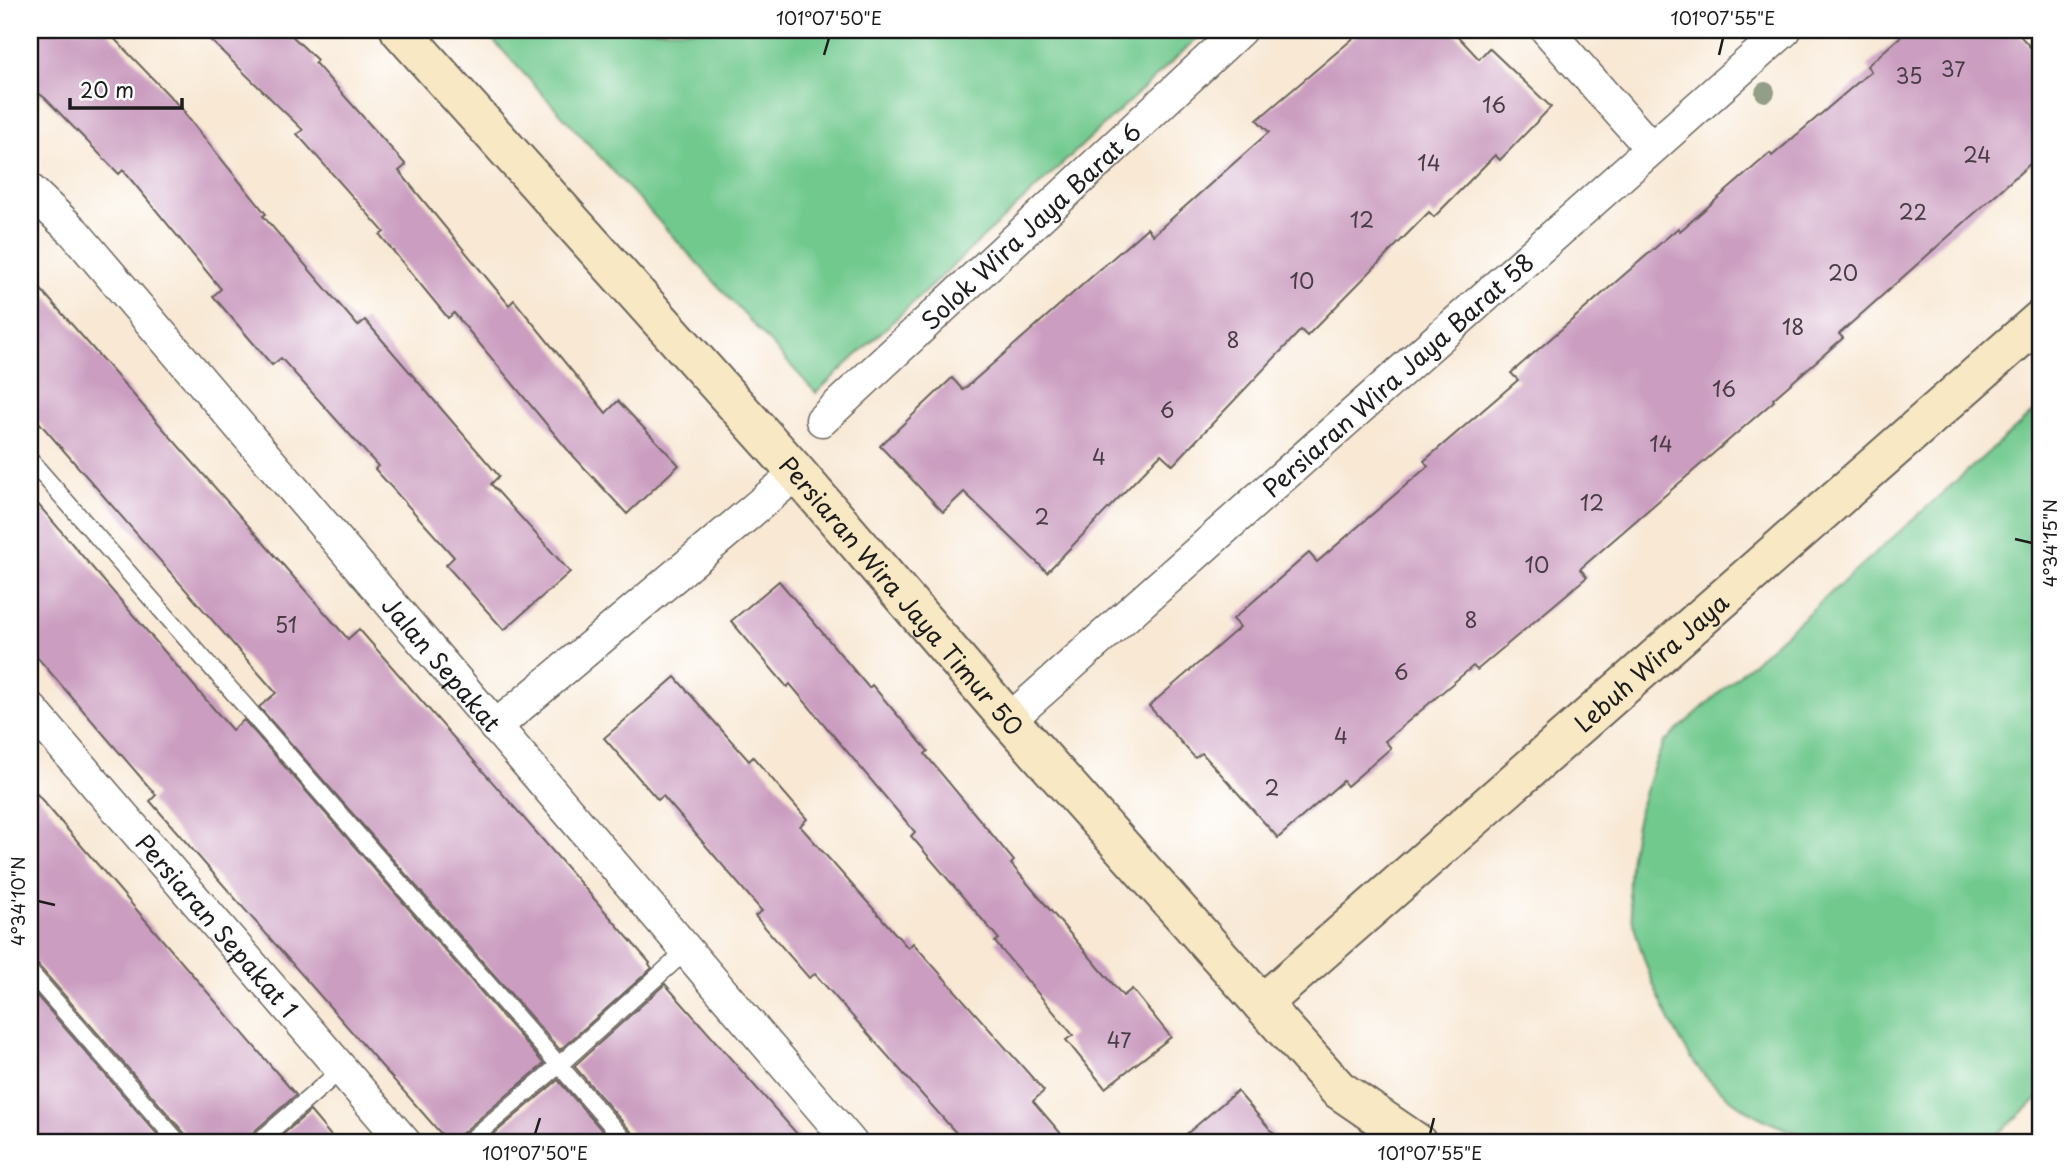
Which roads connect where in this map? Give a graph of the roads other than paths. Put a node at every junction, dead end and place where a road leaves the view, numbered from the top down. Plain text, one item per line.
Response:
1 (400, 30) edge
2 (1240, 30) edge
3 (1547, 30) edge
4 (1785, 30) edge
5 (1650, 147) junction
6 (30, 190) edge
7 (2040, 320) edge
8 (822, 420) dead end
9 (30, 460) edge
10 (796, 473) junction
11 (30, 708) edge
12 (1009, 720) junction
13 (495, 727) junction
14 (686, 951) junction
15 (30, 972) edge
16 (1262, 1004) junction
17 (558, 1066) junction
18 (341, 1070) junction
19 (179, 1143) edge
20 (257, 1143) edge
21 (405, 1143) edge
22 (467, 1143) edge
23 (627, 1143) edge
24 (851, 1143) edge
25 (1417, 1143) edge

1 - 10 street, Persiaran Wira Jaya Timur 50
2 - 8 street, Solok Wira Jaya Barat 6
3 - 5 street
4 - 5 street, Persiaran Wira Jaya Barat 58
5 - 12 street, Persiaran Wira Jaya Barat 58
6 - 13 street, Jalan Sepakat
7 - 16 street, Lebuh Wira Jaya
9 - 17 lane
10 - 12 street, Persiaran Wira Jaya Timur 50
10 - 13 street
11 - 18 street, Persiaran Sepakat 1
12 - 16 street, Persiaran Wira Jaya Timur 50
13 - 14 street, Jalan Sepakat
14 - 17 lane
14 - 24 street, Jalan Sepakat
15 - 19 lane
16 - 25 street, Persiaran Wira Jaya Timur 50
17 - 22 lane
17 - 23 lane
18 - 20 lane
18 - 21 street, Persiaran Sepakat 1

